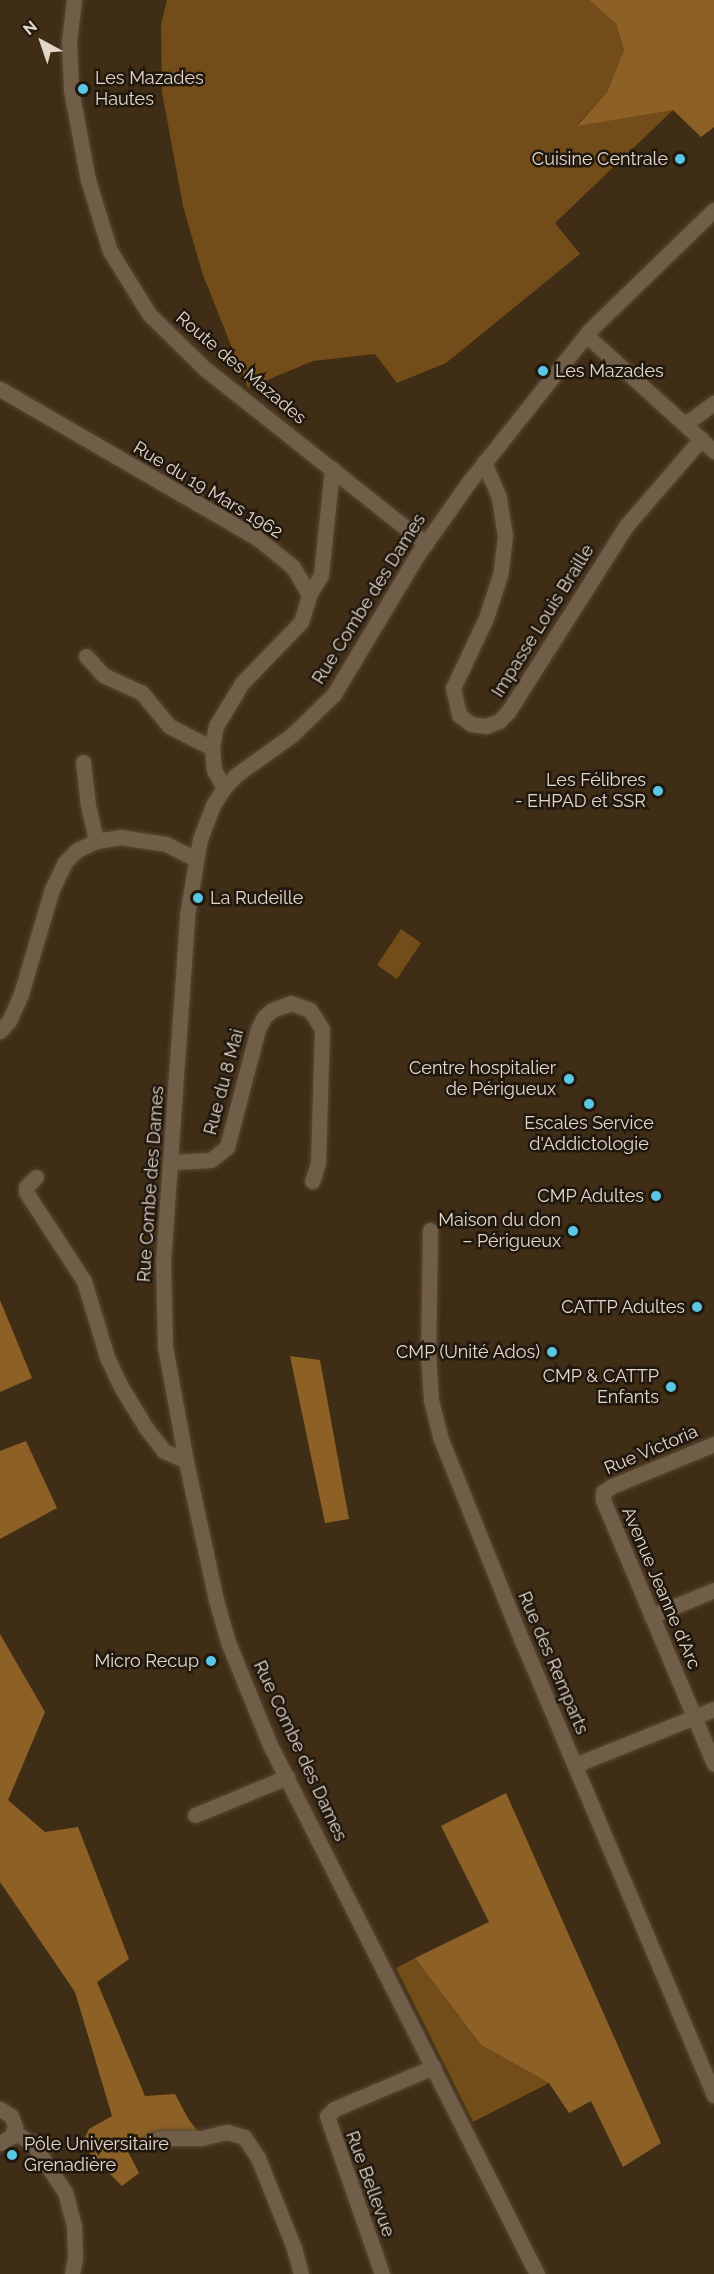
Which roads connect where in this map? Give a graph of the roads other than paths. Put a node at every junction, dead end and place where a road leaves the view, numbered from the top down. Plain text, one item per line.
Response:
1 (74, 0) edge
2 (714, 210) edge
3 (586, 335) junction
4 (0, 389) edge
5 (714, 403) edge
6 (685, 424) junction
7 (701, 439) junction
8 (714, 451) edge
9 (484, 462) junction
10 (332, 469) junction
11 (426, 544) junction
12 (309, 595) junction
13 (86, 656) dead end
14 (212, 748) junction
15 (83, 762) dead end
16 (224, 788) junction
17 (96, 841) junction
18 (196, 859) junction
19 (0, 1031) edge
20 (172, 1162) junction
21 (36, 1177) dead end
22 (312, 1181) dead end
23 (430, 1230) dead end
24 (714, 1444) edge
25 (186, 1461) junction
26 (603, 1492) joint
27 (714, 1590) edge
28 (651, 1616) junction
29 (714, 1709) edge
30 (694, 1717) junction
31 (714, 1764) edge
32 (575, 1766) junction
33 (287, 1777) junction
34 (195, 1815) dead end
35 (433, 2067) junction
36 (714, 2095) edge
37 (0, 2109) edge
38 (14, 2132) junction
39 (152, 2141) dead end
40 (0, 2143) edge
41 (72, 2274) edge
42 (301, 2274) edge
43 (382, 2274) edge
44 (537, 2274) edge

1 - 10 street, Route des Mazades
2 - 3 street, Rue Combe des Dames
3 - 6 street
3 - 9 street, Rue Combe des Dames
4 - 12 street, Rue du 19 Mars 1962
5 - 6 street
6 - 7 street
7 - 8 street
7 - 9 street, Impasse Louis Braille
9 - 11 street, Rue Combe des Dames
10 - 11 street, Route des Mazades
10 - 12 street
11 - 16 street, Rue Combe des Dames
12 - 14 street
13 - 14 street
14 - 16 street
15 - 17 street
16 - 18 street, Rue Combe des Dames
17 - 18 street
17 - 19 street
18 - 20 street, Rue Combe des Dames
20 - 22 street, Rue du 8 Mai
20 - 25 street, Rue Combe des Dames
21 - 25 street
23 - 32 street, Rue des Remparts
24 - 26 street, Rue Victoria
25 - 33 street, Rue Combe des Dames
26 - 28 street, Avenue Jeanne d'Arc
27 - 28 street
28 - 30 street, Avenue Jeanne d'Arc
29 - 30 street
30 - 31 street, Avenue Jeanne d'Arc
30 - 32 street
32 - 36 street, Rue des Remparts
33 - 34 street
33 - 35 street, Rue Combe des Dames
35 - 43 street, Rue Bellevue
35 - 44 street, Rue Combe des Dames
37 - 38 street
38 - 40 street
38 - 41 street
39 - 42 street

